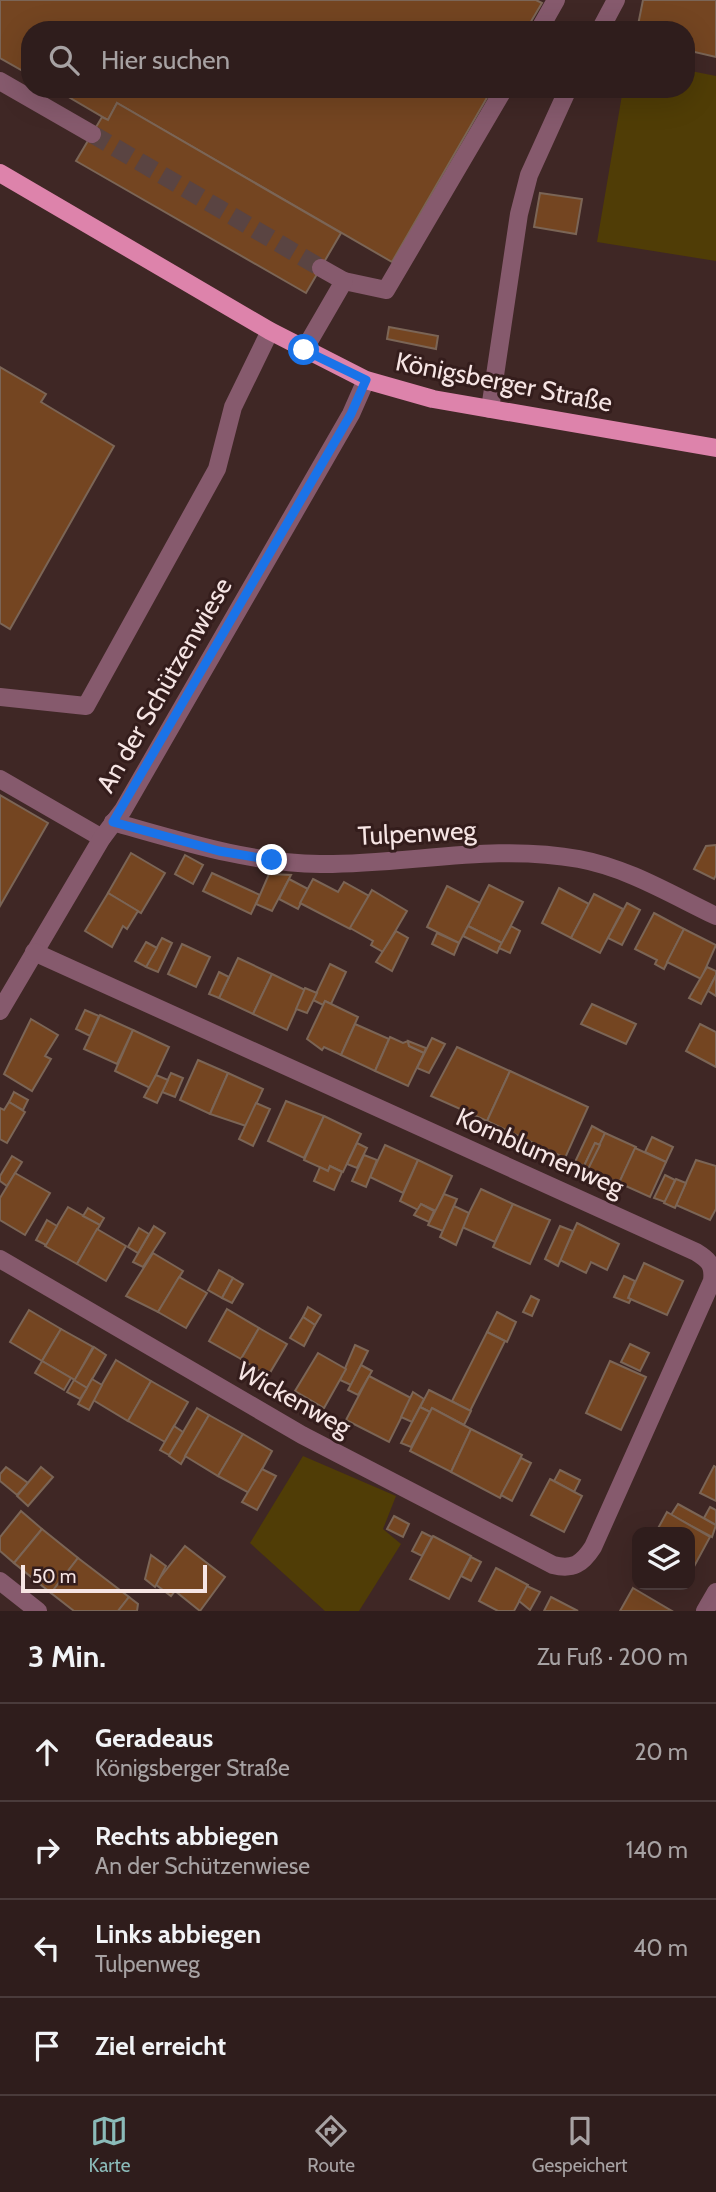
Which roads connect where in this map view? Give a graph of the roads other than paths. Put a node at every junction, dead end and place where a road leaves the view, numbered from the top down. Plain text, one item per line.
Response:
1 (556, 0) edge
2 (616, 0) edge
3 (544, 21) edge
4 (605, 21) edge
5 (0, 80) edge
6 (21, 92) edge
7 (31, 98) edge
8 (499, 98) edge
9 (563, 98) edge
10 (92, 134) tunnel mouth
11 (0, 173) edge
12 (321, 268) tunnel mouth
13 (344, 281) junction
14 (270, 331) junction
15 (304, 350) junction
16 (366, 380) junction
17 (489, 409) junction
18 (716, 448) edge
19 (0, 697) edge
20 (0, 779) edge
21 (113, 822) junction
22 (102, 838) junction
23 (716, 916) edge
24 (34, 953) junction
25 (0, 1011) edge
26 (0, 1259) edge
27 (571, 1568) joint
28 (0, 1581) edge
29 (716, 1592) edge
30 (30, 1609) edge
31 (705, 1611) edge

1 - 3 street
2 - 4 street
5 - 6 street
7 - 10 street
8 - 13 street
9 - 17 street
11 - 14 main road, Königsberger Straße
12 - 13 street
13 - 15 street
14 - 15 main road, Königsberger Straße
14 - 19 street
15 - 16 main road, Königsberger Straße
16 - 17 main road, Königsberger Straße
16 - 21 street, An der Schützenwiese
17 - 18 main road, Königsberger Straße
20 - 22 street
21 - 22 street, An der Schützenwiese
21 - 23 street, Tulpenweg
22 - 24 street, An der Schützenwiese
24 - 25 street, An der Schützenwiese
24 - 27 street, Kornblumenweg
26 - 27 street, Wickenweg
28 - 30 street
29 - 31 street

